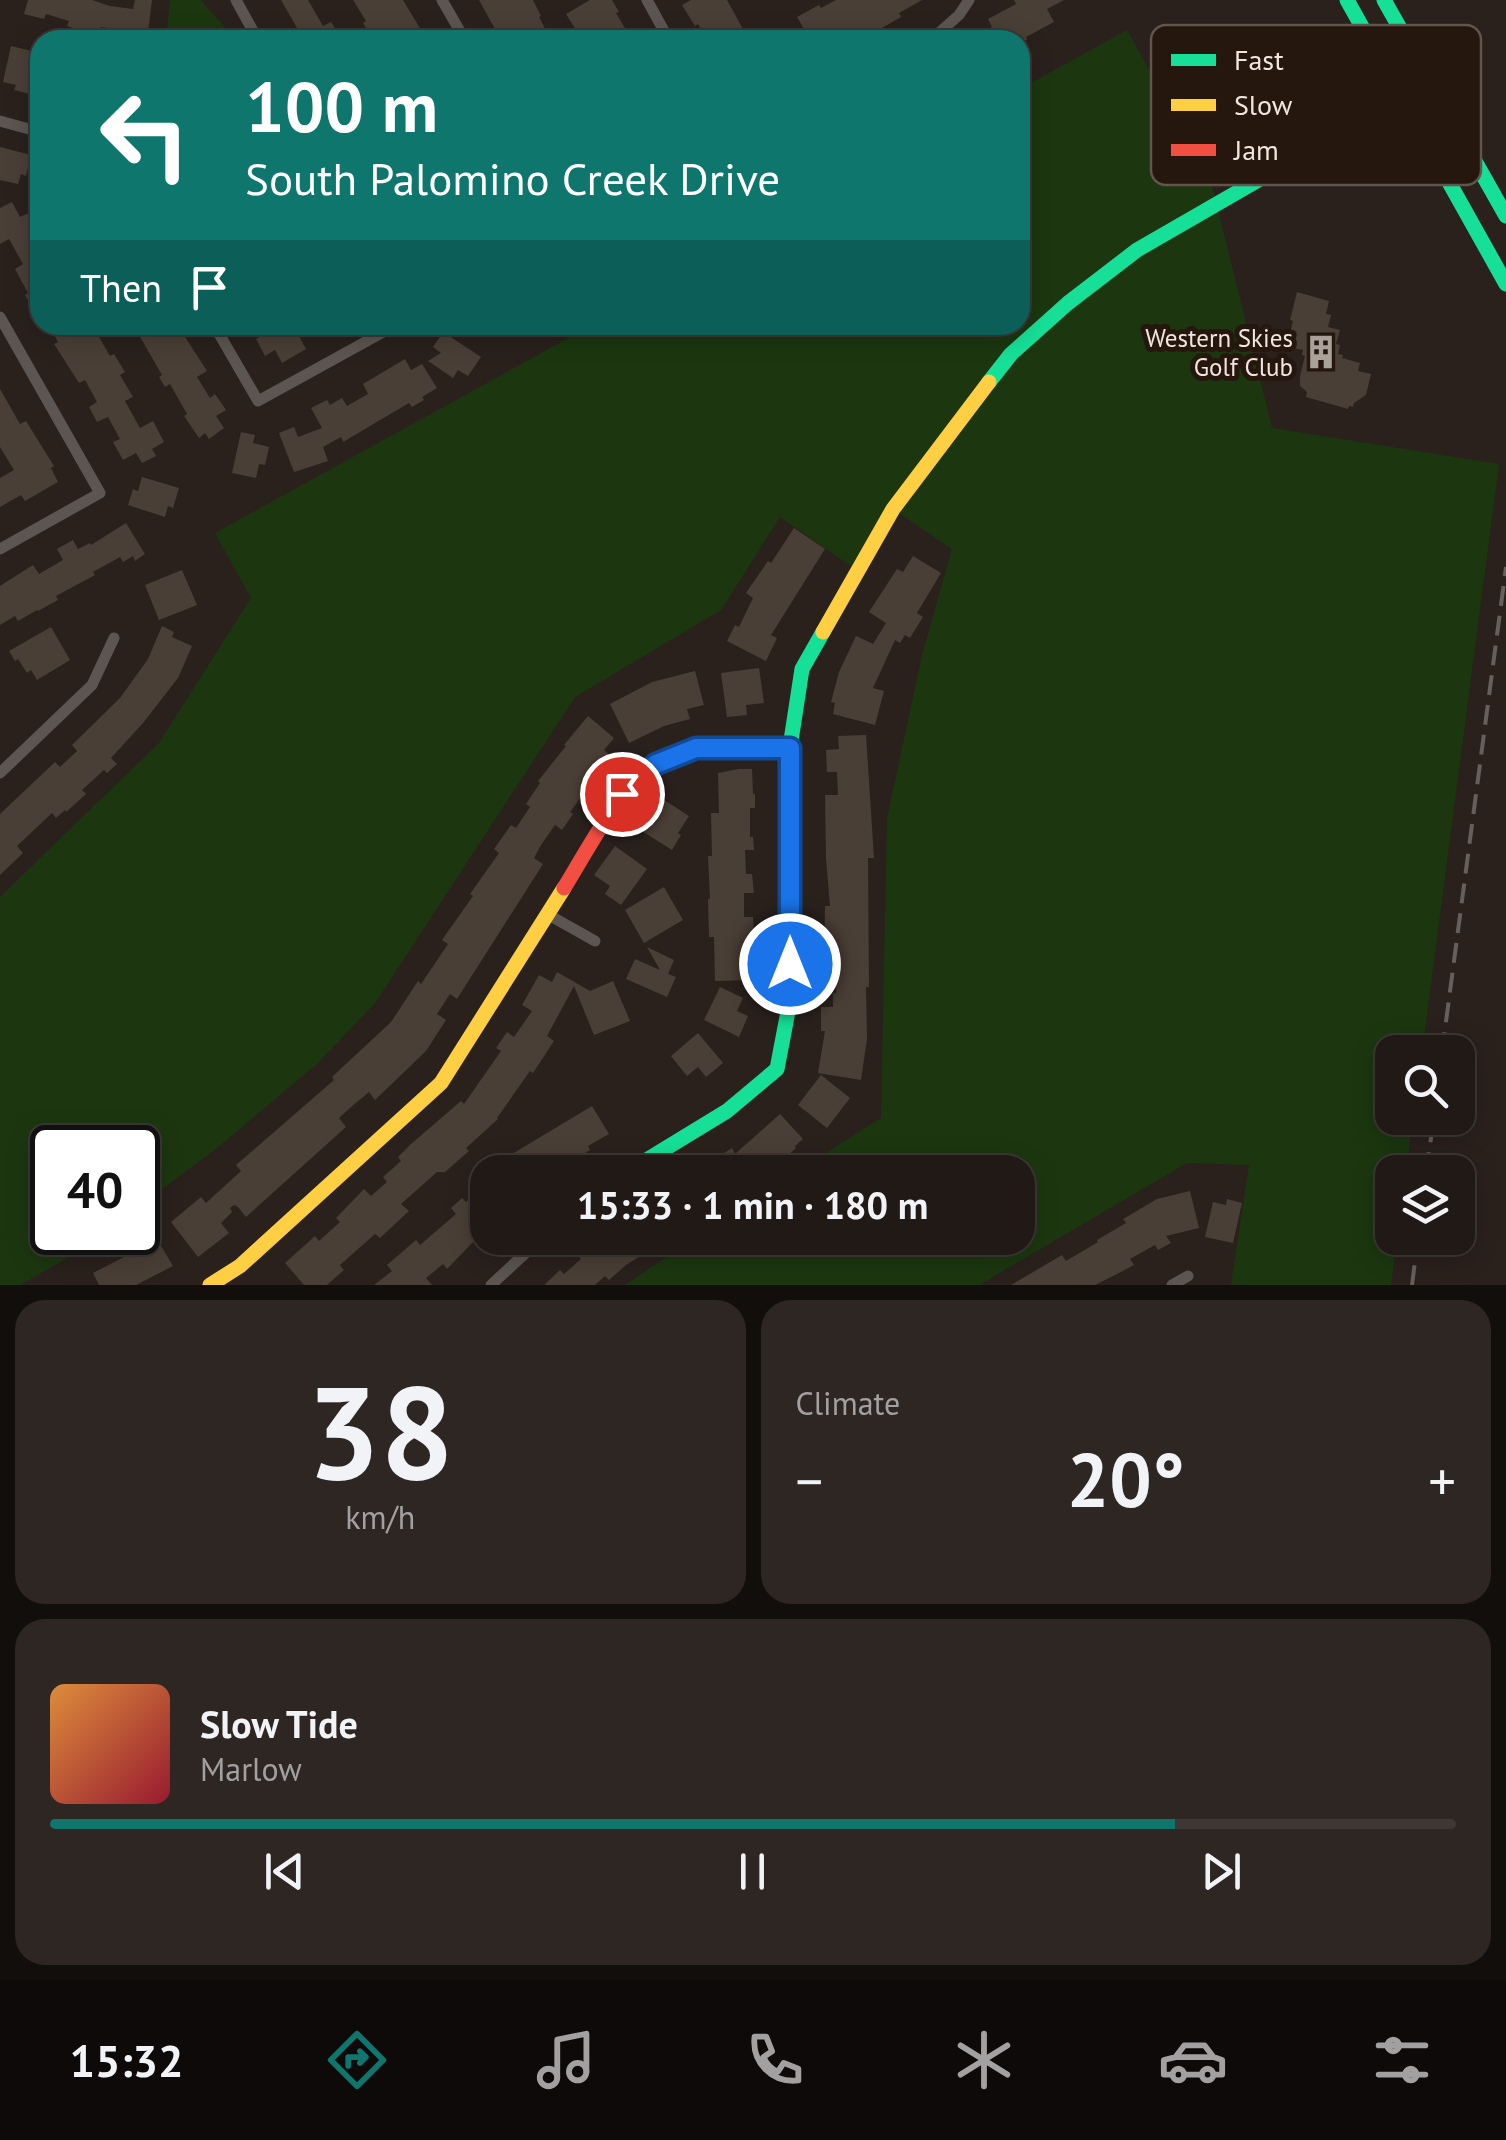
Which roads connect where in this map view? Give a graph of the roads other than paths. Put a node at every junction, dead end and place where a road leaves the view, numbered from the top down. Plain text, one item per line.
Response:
1 (236, 0) edge
2 (442, 0) edge
3 (646, 0) edge
4 (969, 0) edge
5 (1346, 0) edge
6 (1384, 0) edge
7 (1360, 25) edge
8 (1398, 25) edge
9 (252, 30) edge
10 (459, 30) edge
11 (663, 30) edge
12 (942, 30) edge
13 (0, 121) edge
14 (30, 129) edge
15 (1481, 172) edge
16 (1248, 185) edge
17 (1451, 185) edge
18 (1506, 216) edge
19 (1506, 284) edge
20 (0, 317) edge
21 (220, 335) edge
22 (378, 335) edge
23 (0, 548) edge
24 (114, 638) dead end
25 (790, 748) junction
26 (0, 773) edge
27 (547, 914) junction
28 (595, 942) dead end
29 (656, 1155) edge
30 (524, 1255) edge
31 (1188, 1276) dead end
32 (210, 1285) edge
33 (491, 1285) edge
34 (1172, 1285) edge

1 - 9 street
2 - 10 street
3 - 11 street
4 - 12 street
5 - 7 street
6 - 8 street
13 - 14 street
15 - 18 street
16 - 25 street
17 - 19 street
20 - 23 street
21 - 22 street
24 - 26 street
25 - 27 street
25 - 29 street
27 - 28 street
27 - 32 street
30 - 33 street
31 - 34 street

